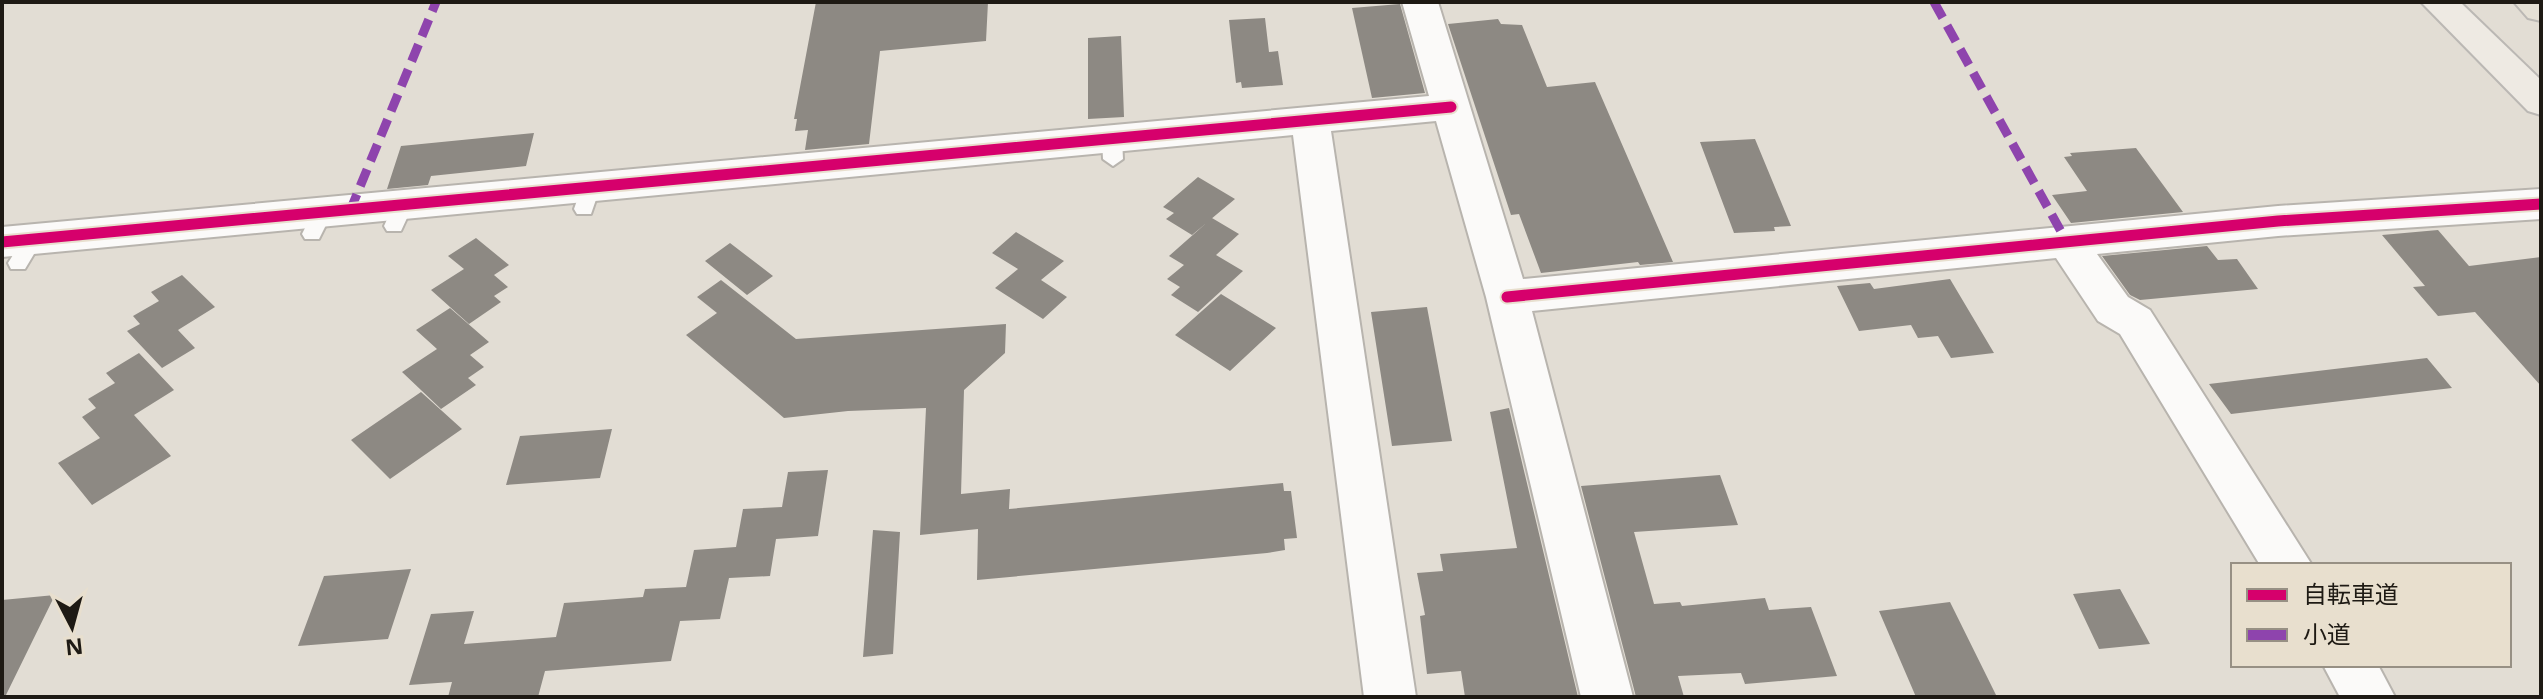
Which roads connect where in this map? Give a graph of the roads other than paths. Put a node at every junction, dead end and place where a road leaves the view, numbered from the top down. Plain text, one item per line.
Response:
1 (1420, 2) edge
2 (2439, 2) edge
3 (2532, 2) edge
4 (2541, 10) edge
5 (2541, 102) edge
6 (1451, 107) junction
7 (1310, 120) junction
8 (2541, 204) edge
9 (2068, 244) junction
10 (18, 248) edge
11 (1507, 297) junction
12 (2286, 563) edge
13 (2350, 667) edge
14 (1381, 697) edge
15 (1390, 697) edge
16 (1607, 697) edge
17 (2369, 697) edge

1 - 6 street
2 - 5 main road
3 - 4 highway
6 - 7 street
6 - 11 street
7 - 10 street
7 - 15 street
8 - 9 street
9 - 11 street
9 - 12 street
11 - 16 street
13 - 17 street
14 - 15 lane

